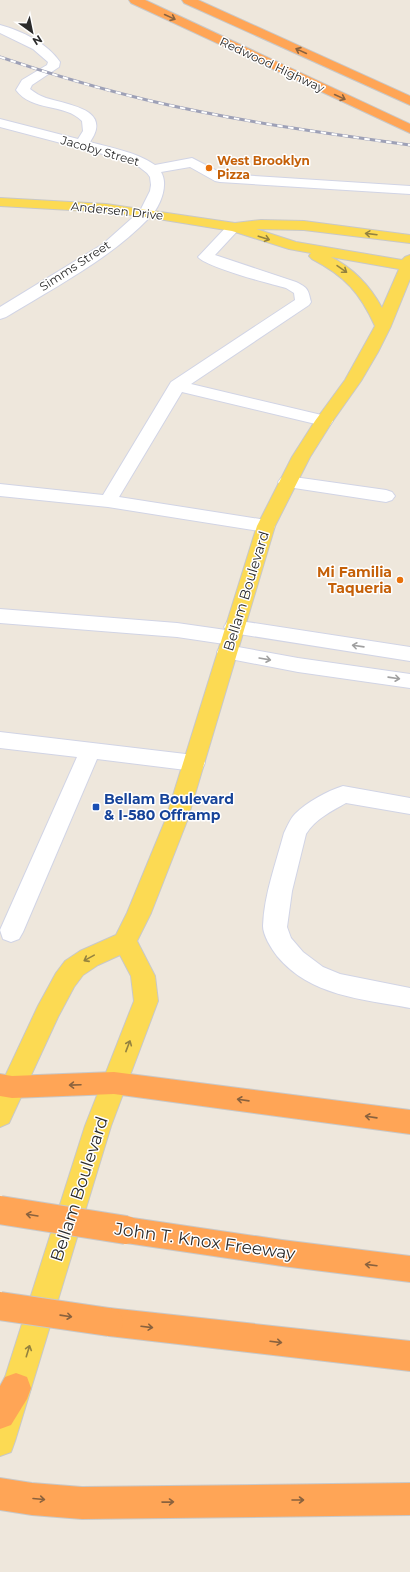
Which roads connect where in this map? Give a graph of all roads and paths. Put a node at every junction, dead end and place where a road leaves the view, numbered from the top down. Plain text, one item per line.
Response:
1 (135, 0) edge
2 (188, 0) edge
3 (0, 29) edge
4 (410, 101) edge
5 (0, 123) edge
6 (410, 129) edge
7 (81, 145) junction
8 (153, 170) junction
9 (410, 190) edge
10 (0, 202) edge
11 (146, 213) junction
12 (234, 227) junction
13 (410, 239) edge
14 (294, 246) junction
15 (409, 264) edge
16 (0, 314) edge
17 (383, 326) junction
18 (177, 386) junction
19 (324, 421) junction
20 (287, 482) junction
21 (0, 490) edge
22 (386, 496) dead end
23 (108, 501) junction
24 (266, 526) junction
25 (0, 616) edge
26 (230, 639) junction
27 (410, 654) edge
28 (410, 680) edge
29 (0, 740) edge
30 (90, 751) junction
31 (194, 763) junction
32 (410, 806) edge
33 (11, 932) dead end
34 (125, 942) junction
35 (410, 998) edge
36 (114, 1083) junction
37 (6, 1086) edge
38 (0, 1115) edge
39 (410, 1122) edge
40 (0, 1210) edge
41 (410, 1269) edge
42 (0, 1306) edge
43 (410, 1356) edge
44 (16, 1388) junction
45 (0, 1414) edge
46 (0, 1441) edge
47 (0, 1494) edge
48 (410, 1499) edge

1 -> 6 highway, Redwood Highway
4 -> 2 highway, Redwood Highway
3 - 7 street
5 - 7 street, Jacoby Street
7 - 8 street, Jacoby Street
8 - 9 street
8 - 11 street, Jacoby Street
10 - 11 main road, Andersen Drive
11 - 12 main road, Andersen Drive
11 - 16 street, Simms Street
13 -> 12 main road, Andersen Drive
12 -> 14 main road, Andersen Drive
12 - 18 street
14 - 15 main road, Andersen Drive
14 -> 17 main road
15 - 17 main road, Bellam Boulevard
17 - 19 main road, Bellam Boulevard
18 - 19 street
18 - 23 street
19 - 20 main road, Bellam Boulevard
20 - 22 street
20 - 24 main road, Bellam Boulevard
21 - 23 street
23 - 24 street
24 - 26 main road, Bellam Boulevard
25 - 26 street
27 -> 26 street
26 -> 28 street
26 - 31 main road, Bellam Boulevard
29 - 30 street
30 - 31 street
30 - 33 street
31 - 34 main road, Bellam Boulevard
32 - 35 street
36 -> 34 main road, Bellam Boulevard
34 -> 37 main road
36 -> 37 highway
39 -> 36 highway
44 -> 36 main road, Bellam Boulevard
37 - 38 main road
41 -> 40 highway, John T. Knox Freeway, bridge
42 -> 43 highway, bridge
44 - 45 highway
44 - 46 main road, Bellam Boulevard
47 -> 48 highway

